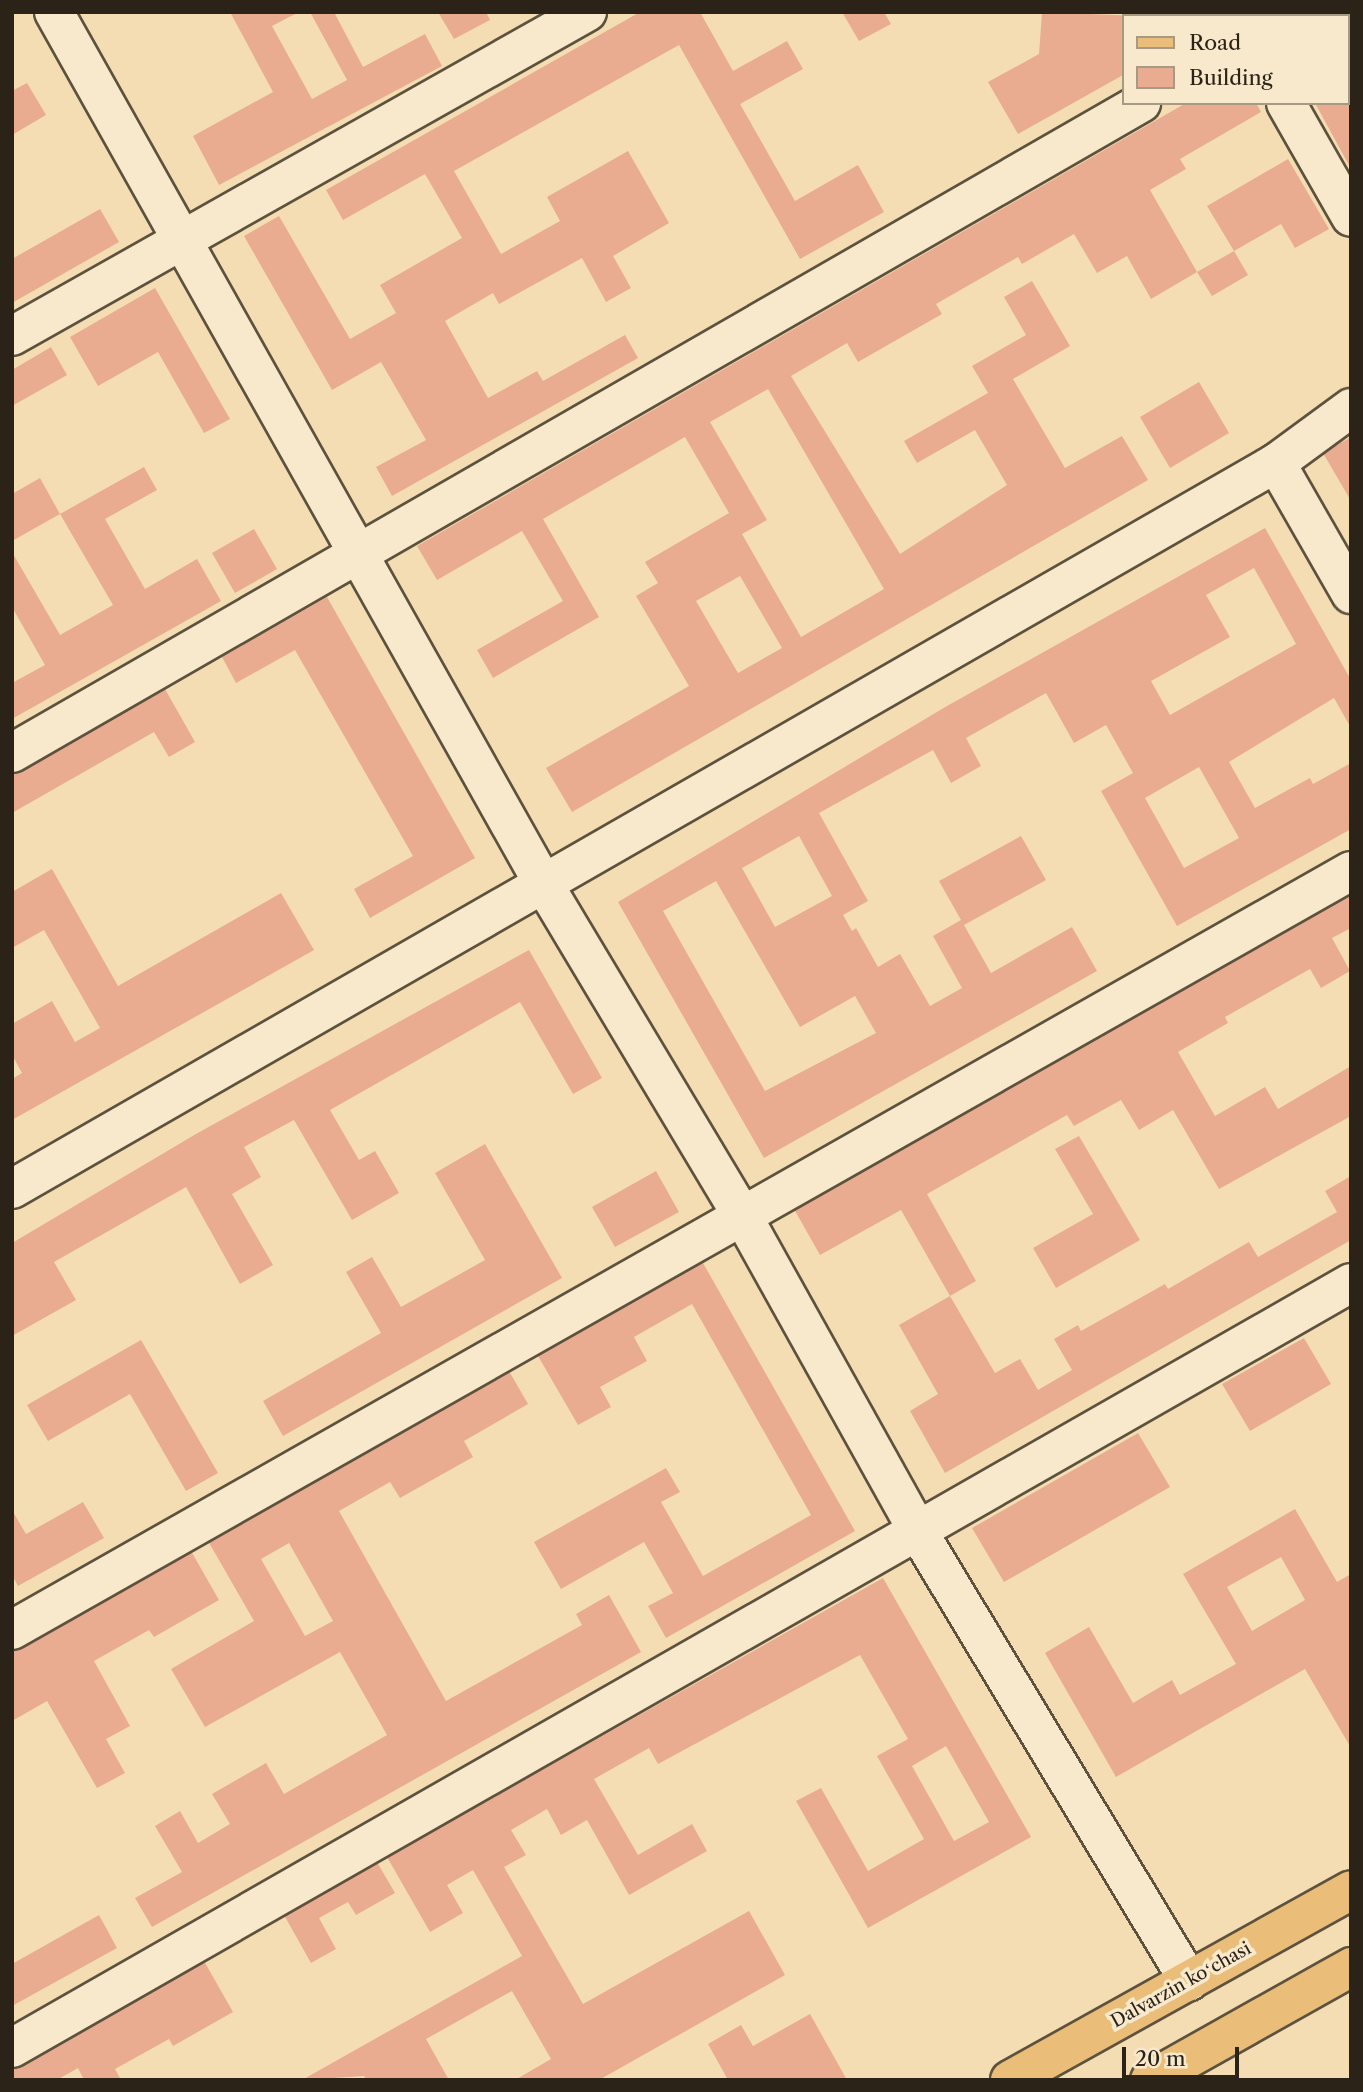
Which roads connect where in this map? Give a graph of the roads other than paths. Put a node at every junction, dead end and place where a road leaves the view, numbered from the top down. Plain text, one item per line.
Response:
1 (54, 12) edge
2 (587, 12) edge
3 (1137, 105) edge
4 (1287, 105) edge
5 (1351, 217) edge
6 (183, 237) junction
7 (12, 336) edge
8 (1351, 408) edge
9 (1276, 463) junction
10 (358, 554) junction
11 (1351, 594) edge
12 (12, 753) edge
13 (1351, 871) edge
14 (543, 883) junction
15 (12, 1189) edge
16 (742, 1215) junction
17 (1351, 1283) edge
18 (917, 1530) junction
19 (12, 1630) edge
20 (1351, 1890) edge
21 (1351, 1967) edge
22 (1189, 1981) junction
23 (12, 2048) edge
24 (1010, 2080) edge
25 (1150, 2080) edge

1 - 6 street
2 - 6 street
3 - 10 street
4 - 5 street
6 - 7 street
6 - 10 street
8 - 9 street
9 - 11 street
9 - 14 street
10 - 12 street
10 - 14 street
13 - 16 street
14 - 15 street
14 - 16 street
16 - 18 street
16 - 19 street
17 - 18 street
18 - 22 street
18 - 23 street
20 - 22 main road, Dalvarzin koʻchasi
21 - 25 main road
22 - 24 main road, Dalvarzin koʻchasi

